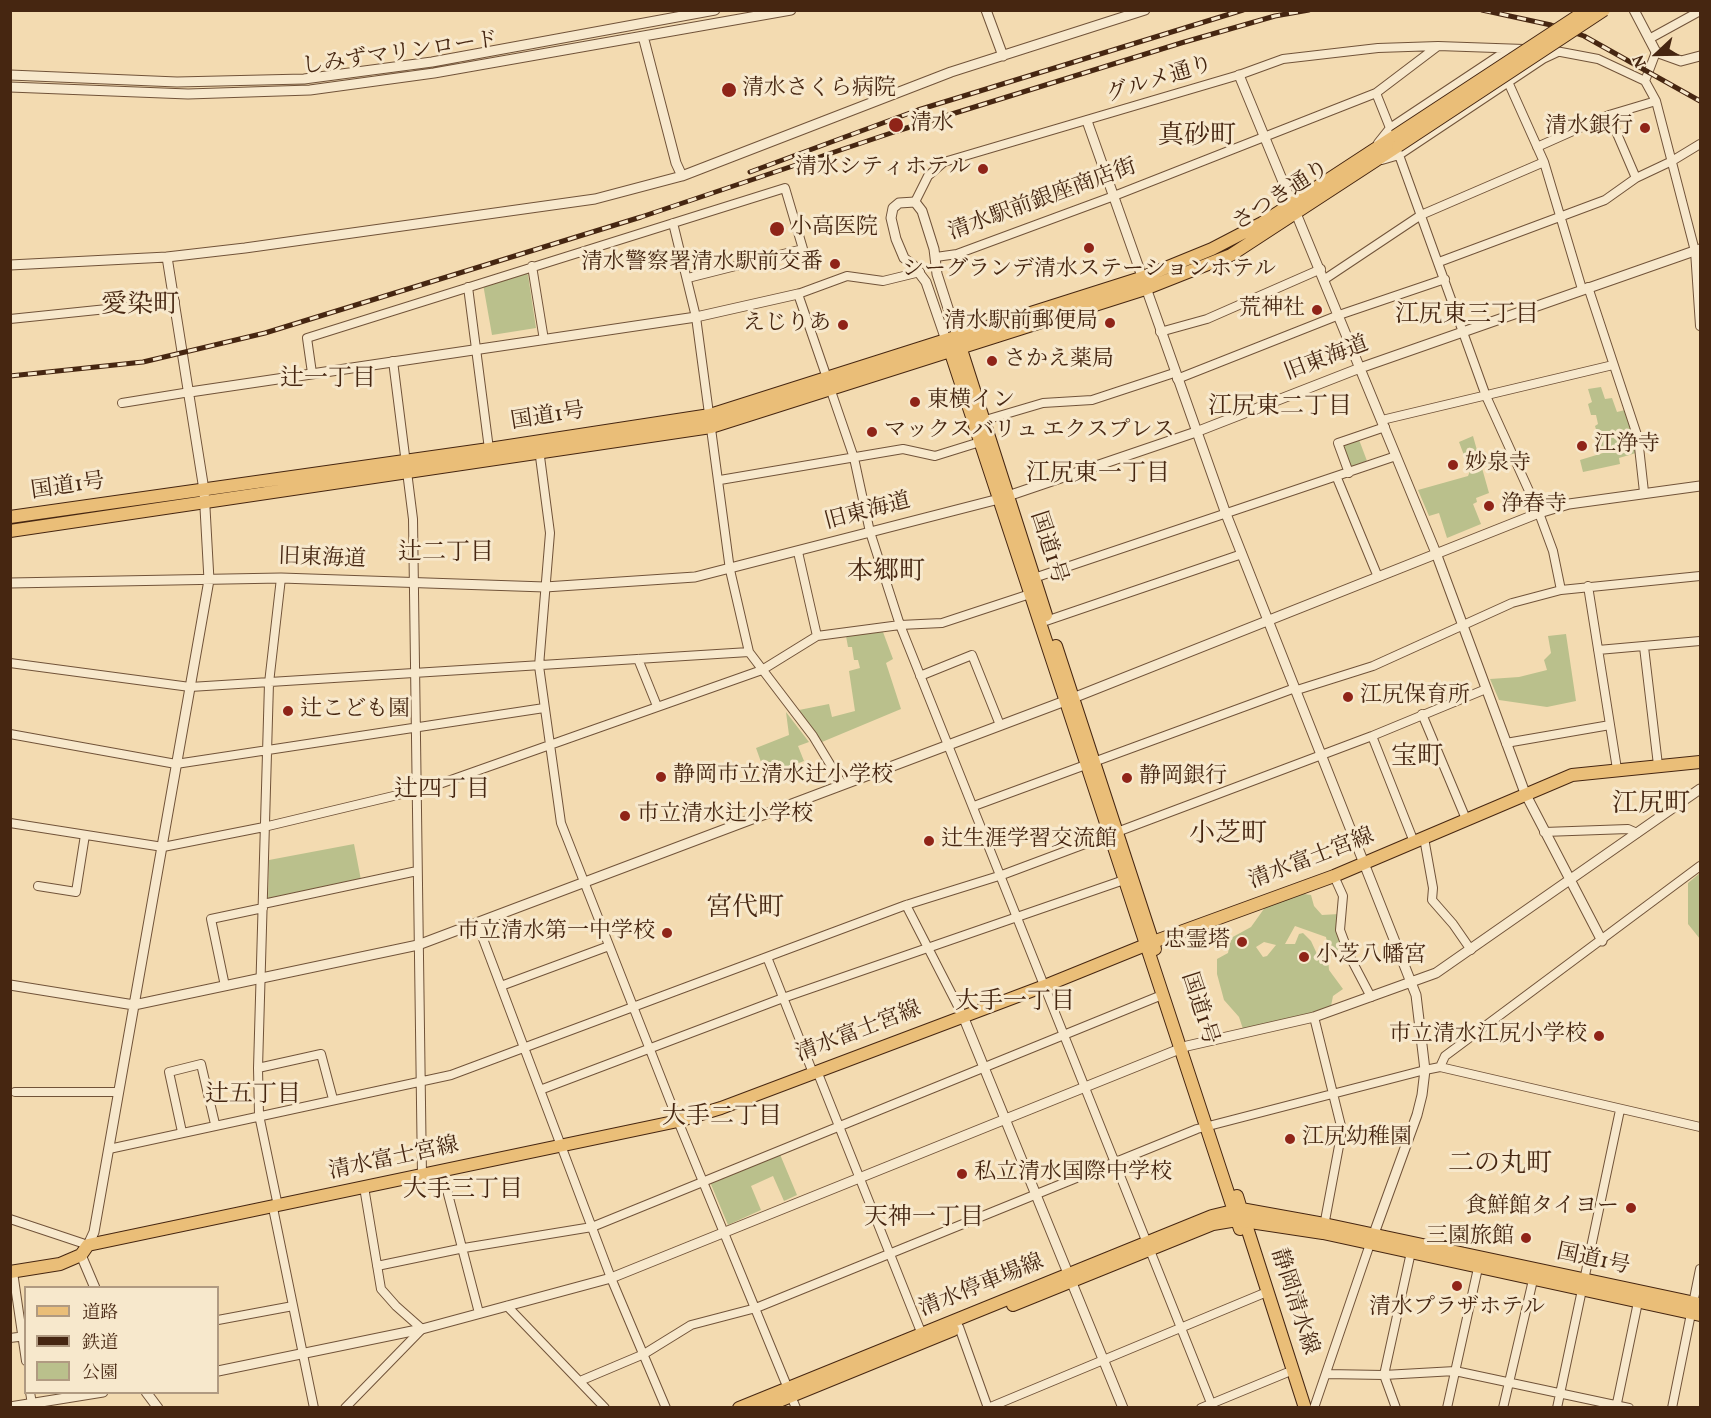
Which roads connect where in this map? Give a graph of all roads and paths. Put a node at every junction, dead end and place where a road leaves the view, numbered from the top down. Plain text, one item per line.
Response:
1 (715, 10) edge
2 (791, 10) edge
3 (986, 10) edge
4 (1145, 10) edge
5 (1587, 10) edge
6 (1604, 10) edge
7 (1634, 10) edge
8 (1701, 11) edge
9 (643, 36) junction
10 (1649, 39) junction
11 (1438, 46) junction
12 (1508, 50) junction
13 (1559, 52) junction
14 (1656, 52) junction
15 (1003, 56) junction
16 (1701, 56) edge
17 (10, 75) edge
18 (1239, 75) junction
19 (1645, 81) junction
20 (1509, 84) junction
21 (10, 87) edge
22 (1376, 93) junction
23 (1656, 101) junction
24 (1609, 115) junction
25 (1087, 121) junction
26 (1266, 135) junction
27 (1396, 141) junction
28 (1701, 144) edge
29 (1537, 147) junction
30 (1370, 158) junction
31 (1672, 161) junction
32 (1544, 162) junction
33 (682, 176) junction
34 (1636, 178) junction
35 (1114, 196) junction
36 (915, 202) junction
37 (1295, 208) junction
38 (1421, 215) junction
39 (1562, 217) junction
40 (673, 223) junction
41 (1698, 250) edge
42 (167, 257) junction
43 (936, 257) junction
44 (1439, 262) junction
45 (10, 265) edge
46 (532, 266) junction
47 (1321, 269) junction
48 (920, 272) junction
49 (688, 278) junction
50 (1325, 279) junction
51 (1444, 279) junction
52 (1143, 283) junction
53 (468, 287) junction
54 (1585, 288) junction
55 (798, 294) junction
56 (175, 302) junction
57 (1339, 315) junction
58 (696, 317) junction
59 (10, 319) edge
60 (1701, 326) edge
61 (1462, 331) junction
62 (1160, 332) junction
63 (544, 340) junction
64 (953, 344) junction
65 (477, 349) junction
66 (393, 362) junction
67 (1613, 365) junction
68 (1360, 368) junction
69 (312, 373) junction
70 (1175, 376) junction
71 (829, 384) junction
72 (190, 392) junction
73 (1486, 396) junction
74 (122, 403) dead end
75 (711, 421) junction
76 (979, 422) junction
77 (1384, 423) junction
78 (1196, 432) junction
79 (537, 441) junction
80 (980, 442) junction
81 (489, 449) junction
82 (540, 454) junction
83 (1396, 456) junction
84 (854, 458) junction
85 (407, 467) junction
86 (1349, 473) junction
87 (1336, 478) junction
88 (720, 480) junction
89 (1701, 486) edge
90 (1644, 492) junction
91 (205, 497) junction
92 (1004, 497) junction
93 (1539, 513) junction
94 (1226, 514) junction
95 (10, 518) edge
96 (10, 531) edge
97 (870, 532) junction
98 (798, 552) junction
99 (1436, 553) junction
100 (1242, 554) junction
101 (730, 570) junction
102 (1701, 576) edge
103 (1378, 577) junction
104 (281, 578) junction
105 (209, 580) junction
106 (1030, 580) junction
107 (10, 583) edge
108 (413, 583) junction
109 (545, 586) junction
110 (1588, 586) junction
111 (1561, 590) junction
112 (1030, 594) junction
113 (1269, 620) junction
114 (1044, 622) junction
115 (900, 625) junction
116 (1463, 625) junction
117 (817, 636) junction
118 (1701, 641) edge
119 (1644, 647) junction
120 (1598, 650) junction
121 (749, 652) junction
122 (638, 659) junction
123 (10, 663) edge
124 (539, 666) junction
125 (762, 670) junction
126 (415, 675) junction
127 (920, 676) junction
128 (269, 683) junction
129 (190, 687) junction
130 (1296, 689) junction
131 (1486, 689) junction
132 (1069, 699) junction
133 (657, 706) junction
134 (544, 708) junction
135 (1422, 714) junction
136 (1000, 725) junction
137 (1610, 725) junction
138 (414, 729) junction
139 (10, 734) edge
140 (1372, 736) junction
141 (1506, 743) junction
142 (948, 744) junction
143 (551, 745) junction
144 (267, 750) junction
145 (1323, 754) junction
146 (1701, 762) edge
147 (1090, 763) junction
148 (176, 764) junction
149 (1658, 765) junction
150 (1617, 769) junction
151 (842, 784) junction
152 (1701, 789) edge
153 (414, 793) junction
154 (1525, 793) junction
155 (974, 806) junction
156 (1466, 819) junction
157 (10, 823) edge
158 (264, 827) junction
159 (1544, 832) junction
160 (1637, 833) junction
161 (1113, 834) junction
162 (84, 835) junction
163 (1419, 840) junction
164 (163, 847) junction
165 (1365, 863) junction
166 (1701, 866) edge
167 (417, 871) junction
168 (1002, 875) junction
169 (1334, 876) junction
170 (1124, 880) junction
171 (1570, 881) junction
172 (585, 883) junction
173 (38, 886) dead end
174 (906, 905) junction
175 (263, 906) junction
176 (1018, 916) junction
177 (477, 923) junction
178 (1602, 941) junction
179 (1150, 944) junction
180 (418, 945) junction
181 (609, 946) junction
182 (927, 947) junction
183 (1471, 951) junction
184 (767, 957) junction
185 (261, 979) junction
186 (1412, 982) junction
187 (10, 985) edge
188 (1047, 985) junction
189 (225, 986) junction
190 (501, 986) junction
191 (1162, 995) junction
192 (1371, 997) junction
193 (783, 998) junction
194 (134, 1005) junction
195 (633, 1007) junction
196 (963, 1016) junction
197 (1314, 1017) junction
198 (1065, 1036) junction
199 (1184, 1047) junction
200 (524, 1048) junction
201 (650, 1050) junction
202 (1440, 1067) junction
203 (258, 1068) junction
204 (984, 1068) junction
205 (1425, 1070) junction
206 (815, 1072) junction
207 (419, 1081) junction
208 (1084, 1087) junction
209 (540, 1090) junction
210 (15, 1092) dead end
211 (118, 1092) junction
212 (1332, 1093) junction
213 (333, 1099) junction
214 (1620, 1110) junction
215 (259, 1115) junction
216 (1005, 1120) junction
217 (678, 1121) junction
218 (215, 1125) junction
219 (1209, 1125) junction
220 (839, 1127) junction
221 (1701, 1127) edge
222 (182, 1132) junction
223 (561, 1146) junction
224 (109, 1149) junction
225 (1115, 1163) junction
226 (442, 1171) junction
227 (422, 1175) junction
228 (860, 1178) junction
229 (704, 1182) junction
230 (364, 1187) junction
231 (1036, 1195) junction
232 (276, 1207) junction
233 (1239, 1215) junction
234 (10, 1219) edge
235 (592, 1227) junction
236 (1323, 1228) junction
237 (725, 1233) junction
238 (1372, 1240) junction
239 (1149, 1246) junction
240 (464, 1248) junction
241 (85, 1250) junction
242 (1411, 1252) junction
243 (890, 1254) junction
244 (377, 1266) junction
245 (1478, 1268) junction
246 (1701, 1269) edge
247 (12, 1272) edge
248 (611, 1278) junction
249 (1070, 1278) junction
250 (1533, 1280) junction
251 (95, 1286) edge
252 (1583, 1286) junction
253 (1262, 1294) junction
254 (1638, 1302) junction
255 (293, 1306) junction
256 (507, 1306) junction
257 (756, 1308) junction
258 (1697, 1310) edge
259 (479, 1313) junction
260 (219, 1320) edge
261 (959, 1327) junction
262 (1181, 1328) junction
263 (422, 1329) junction
264 (24, 1336) edge
265 (10, 1338) edge
266 (924, 1338) junction
267 (303, 1353) junction
268 (644, 1354) junction
269 (1103, 1360) junction
270 (219, 1371) edge
271 (1455, 1371) junction
272 (1286, 1373) junction
273 (1326, 1374) junction
274 (1384, 1375) junction
275 (580, 1381) junction
276 (1508, 1383) junction
277 (30, 1394) edge
278 (90, 1394) edge
279 (148, 1394) edge
280 (1560, 1394) junction
281 (792, 1397) edge
282 (32, 1404) junction
283 (1213, 1405) edge
284 (1616, 1406) edge
285 (10, 1407) edge
286 (158, 1407) edge
287 (314, 1407) edge
288 (345, 1407) edge
289 (605, 1407) edge
290 (666, 1407) edge
291 (739, 1407) edge
292 (762, 1407) edge
293 (988, 1407) edge
294 (1123, 1407) edge
295 (1201, 1407) edge
296 (1297, 1407) edge
297 (1305, 1407) edge
298 (1314, 1407) edge
299 (1396, 1407) edge
300 (1447, 1407) edge
301 (1503, 1407) edge
302 (1557, 1407) edge
303 (1629, 1407) edge
304 (1672, 1407) edge

1 - 17 street, しみずマリンロード
2 - 9 street, しみずマリンロード
3 - 15 street
4 - 15 street
5 - 27 main road, さつき通り, bridge
6 - 27 main road, さつき通り, bridge
7 - 10 street
8 - 10 street
9 - 21 street, しみずマリンロード
9 - 33 street
10 - 14 street
11 - 12 street
11 - 18 street, グルメ通り
11 - 22 street, 清水駅前銀座商店街
12 - 13 street
12 - 27 street
13 - 19 street
13 - 20 street
14 - 16 street
14 - 19 street
15 - 33 street
18 - 25 street, グルメ通り
18 - 26 street
19 - 23 street
20 - 27 street
20 - 29 street
22 - 26 street, 清水駅前銀座商店街
22 - 27 street
23 - 24 street
23 - 31 street
24 - 29 street
24 - 34 street
25 - 35 street
25 - 36 street, グルメ通り
26 - 35 street, 清水駅前銀座商店街
26 - 37 street
27 - 30 main road, さつき通り
27 - 30 street
27 - 38 street
28 - 31 street
29 - 32 street
30 - 37 main road, さつき通り
31 - 34 street
31 - 41 street
32 - 38 street
32 - 39 street
33 - 42 street
34 - 39 street
35 - 43 street, 清水駅前銀座商店街
35 - 52 street
36 - 43 street
36 - 48 street
37 - 47 street
37 - 52 main road, さつき通り
38 - 44 street
38 - 50 street
39 - 44 street
39 - 54 street
40 - 46 street
40 - 49 street
40 - 49 street
41 - 54 street, 旧東海道
41 - 60 street
42 - 45 street
42 - 56 street
43 - 64 street
44 - 51 street
46 - 53 street
46 - 63 street
47 - 50 street
47 - 62 street
48 - 55 street
48 - 64 street
49 - 58 street
50 - 57 street
51 - 57 street
51 - 61 street
52 - 62 street
52 - 64 main road, さつき通り
53 - 65 street
53 - 69 street
54 - 61 street, 旧東海道
54 - 67 street
55 - 58 street
55 - 71 street
56 - 59 street
56 - 72 street
57 - 68 street
57 - 70 street
58 - 63 street
58 - 75 street
61 - 68 street, 旧東海道
61 - 73 street
62 - 70 street
63 - 65 street
64 - 71 main road, 国道1号
64 - 76 main road, 国道1号
65 - 66 street
65 - 81 street
66 - 69 street
66 - 85 street
67 - 73 street
67 - 90 street
68 - 77 street
68 - 78 street, 旧東海道
69 - 72 street
70 - 76 street
70 - 78 street
71 - 75 main road, 国道1号
71 - 84 street
72 - 74 street
72 - 91 street
73 - 77 street
73 - 93 street
75 - 79 main road, 国道1号
75 - 82 main road, 国道1号
75 - 88 street
76 - 80 main road, 国道1号
76 - 92 main road, 国道1号
77 - 83 street
77 - 86 street
78 - 92 street, 旧東海道
78 - 94 street
79 - 81 main road, 国道1号
79 - 82 street
80 - 84 street
80 - 92 main road, 国道1号
81 - 85 main road, 国道1号
82 - 85 main road, 国道1号
82 - 109 street
83 - 86 street
83 - 99 street
84 - 88 street
84 - 97 street
85 - 91 main road, 国道1号
85 - 108 street
86 - 87 street
87 - 94 street
87 - 103 street
88 - 101 street
89 - 90 street
90 - 93 street
91 - 95 main road, 国道1号
91 - 96 main road, 国道1号
91 - 105 street
92 - 97 street, 旧東海道
92 - 106 main road, 国道1号
93 - 99 street
93 - 111 street
94 - 100 street
94 - 106 street
97 - 98 street, 旧東海道
97 - 115 street
98 - 101 street, 旧東海道
98 - 117 street
99 - 103 street
99 - 116 street
100 - 113 street
100 - 114 street
101 - 109 street, 旧東海道
101 - 121 street
102 - 110 street
103 - 113 street
104 - 105 street, 旧東海道
104 - 108 street, 旧東海道
104 - 128 street
105 - 107 street, 旧東海道
105 - 129 street
106 - 112 main road, 国道1号
106 - 114 main road, 国道1号
108 - 109 street, 旧東海道
108 - 126 street
109 - 124 street
110 - 111 street
110 - 120 street
111 - 116 street
112 - 114 main road, 国道1号
112 - 115 street
113 - 130 street
113 - 132 street
114 - 132 main road, 国道1号
115 - 117 street
115 - 127 street
116 - 130 street
116 - 131 street
117 - 125 street
118 - 119 street
119 - 120 street
119 - 149 street
120 - 137 street
121 - 122 street
121 - 125 street
122 - 124 street
122 - 133 street
123 - 129 street
124 - 126 street
124 - 134 street
125 - 133 street
125 - 151 street
126 - 128 street
126 - 138 street
127 - 136 street
127 - 142 street
128 - 129 street
128 - 144 street
129 - 148 street
130 - 145 street
130 - 147 street
131 - 135 street
131 - 141 street
132 - 136 street
132 - 147 main road, 国道1号
133 - 143 street
134 - 138 street
134 - 143 street
135 - 140 street
135 - 156 street
136 - 142 street
137 - 141 street
137 - 150 street
138 - 144 street
138 - 153 street
139 - 148 street
140 - 145 street
140 - 163 street
141 - 154 street
142 - 151 street
142 - 155 street
143 - 153 street
143 - 172 street
144 - 148 street
144 - 158 street
145 - 161 street
145 - 165 street
146 - 149 main road, 清水富士宮線
147 - 155 street
147 - 161 main road, 国道1号
148 - 164 street
149 - 150 main road, 清水富士宮線
150 - 154 main road, 清水富士宮線
151 - 172 street
152 - 160 street
153 - 158 street
153 - 167 street
154 - 156 main road, 清水富士宮線
154 - 159 street
155 - 168 street
156 - 163 main road, 清水富士宮線
157 - 162 street
158 - 164 street
158 - 175 street
159 - 160 street
159 - 171 street
160 - 171 street
161 - 168 street
161 - 170 main road, 国道1号
161 - 179 main road, 国道1号
162 - 164 street
162 - 173 street
163 - 165 main road, 清水富士宮線
163 - 183 street
164 - 194 street
165 - 169 main road, 清水富士宮線
165 - 186 street
166 - 178 street
167 - 175 street
167 - 180 street
168 - 174 street
168 - 176 street
169 - 179 main road, 清水富士宮線
169 - 192 street
170 - 176 street
170 - 179 main road, 国道1号
171 - 178 street
171 - 183 street
172 - 177 street
172 - 181 street
174 - 182 street
174 - 184 street
175 - 185 street
175 - 189 street
176 - 182 street
176 - 188 street
177 - 180 street
177 - 190 street
178 - 202 street
179 - 188 main road, 清水富士宮線
179 - 191 main road, 国道1号
179 - 199 main road, 国道1号
180 - 185 street
180 - 207 street
181 - 190 street
181 - 195 street
182 - 193 street
182 - 196 street
183 - 186 street
184 - 193 street
184 - 195 street
185 - 189 street
185 - 203 street
186 - 192 street
186 - 205 street
187 - 194 street
188 - 196 main road, 清水富士宮線
188 - 198 street
189 - 194 street
190 - 200 street
191 - 198 street
191 - 199 main road, 国道1号
192 - 197 street
193 - 201 street
193 - 206 street
194 - 211 street
195 - 200 street
195 - 201 street
196 - 204 street
196 - 206 main road, 清水富士宮線
197 - 199 street
197 - 212 street
198 - 204 street
198 - 208 street
199 - 208 street
199 - 219 main road, 国道1号
200 - 207 street
200 - 209 street
201 - 209 street
201 - 217 street
202 - 205 street
202 - 214 street
203 - 213 street
203 - 215 street
204 - 216 street
204 - 220 street
205 - 212 street
205 - 238 street
206 - 217 main road, 清水富士宮線
206 - 220 street
207 - 213 street
207 - 227 street
208 - 216 street
208 - 225 street
209 - 223 street
210 - 211 street
211 - 224 street
212 - 219 street
212 - 236 street
213 - 215 street
214 - 221 street
214 - 252 street
215 - 218 street
215 - 232 street
216 - 228 street
216 - 231 street
217 - 223 main road, 清水富士宮線
217 - 229 street
218 - 222 street
218 - 222 street
219 - 225 street
219 - 233 main road, 国道1号
220 - 228 street
220 - 229 street
222 - 224 street
223 - 226 main road, 清水富士宮線
223 - 235 street
224 - 241 street
225 - 231 street
225 - 239 street
226 - 227 main road, 清水富士宮線
226 - 240 street
227 - 230 main road, 清水富士宮線
228 - 237 street
228 - 243 street
229 - 235 street
229 - 237 street
230 - 232 main road, 清水富士宮線
230 - 244 street
231 - 243 street
231 - 249 street
232 - 241 main road, 清水富士宮線
232 - 255 street
233 - 236 main road, 国道1号
233 - 239 main road, 清水停車場線
233 - 253 main road, 静岡清水線
233 - 297 main road, 静岡清水線
234 - 241 street
235 - 240 street
235 - 248 street
236 - 238 main road, 国道1号
237 - 248 street
237 - 257 street
238 - 242 main road, 国道1号
238 - 252 main road, 国道1号
238 - 273 street
239 - 249 main road, 清水停車場線
239 - 262 street
240 - 244 street
240 - 259 street
241 - 247 main road, 清水富士宮線
241 - 251 street
242 - 245 main road, 国道1号
242 - 274 street
243 - 257 street
243 - 266 street
244 - 263 street
245 - 250 main road, 国道1号
245 - 271 street
246 - 258 street
247 - 264 street
248 - 256 street
248 - 268 street
249 - 261 main road, 清水停車場線
249 - 266 main road, 清水停車場線
249 - 269 street
250 - 252 main road, 国道1号
250 - 276 street
252 - 254 main road, 国道1号
252 - 258 main road, 国道1号
252 - 280 street
253 - 262 street
253 - 272 main road, 静岡清水線
254 - 258 main road, 国道1号
254 - 284 street
255 - 260 street
255 - 267 street
256 - 259 street
256 - 275 street
257 - 268 street
257 - 281 street
258 - 304 street
259 - 263 street
261 - 266 main road, 清水停車場線
261 - 293 street
262 - 269 street
262 - 283 street
263 - 267 street
263 - 288 street
264 - 265 street
266 - 281 main road, 清水停車場線
267 - 270 street
267 - 287 street
268 - 275 street
268 - 290 street
269 - 293 street
269 - 294 street
271 - 274 street
271 - 276 street
271 - 300 street
272 - 283 street
272 - 296 main road, 静岡清水線
273 - 274 street
273 - 298 street
274 - 299 street
275 - 289 street
276 - 280 street
276 - 301 street
277 - 282 street
278 - 282 street
279 - 286 street
280 - 284 street
280 - 302 street
281 - 291 main road, 清水停車場線
281 - 292 main road, 清水停車場線
282 - 285 street
283 - 295 street
284 - 303 street

